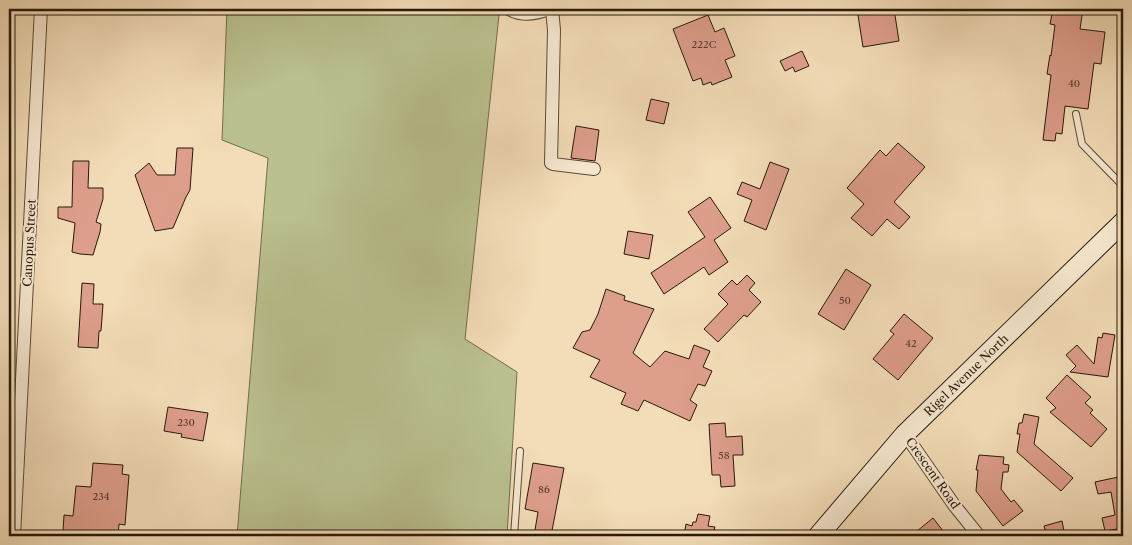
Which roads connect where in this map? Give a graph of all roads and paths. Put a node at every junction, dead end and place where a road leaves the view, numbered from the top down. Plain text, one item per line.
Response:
1 (41, 9) edge
2 (509, 9) edge
3 (551, 9) edge
4 (1076, 114) dead end
5 (594, 169) dead end
6 (1123, 186) edge
7 (1123, 222) edge
8 (1123, 234) edge
9 (908, 440) junction
10 (520, 451) dead end
11 (14, 536) edge
12 (514, 536) edge
13 (818, 536) edge
14 (833, 536) edge
15 (979, 536) edge

1 - 11 street, Canopus Street
2 - 3 street
3 - 5 street
4 - 6 lane
7 - 9 main road, Rigel Avenue North
8 - 9 main road, Rigel Avenue North
9 - 13 main road, Rigel Avenue North
9 - 14 main road, Rigel Avenue North
9 - 15 street, Crescent Road
10 - 12 lane

